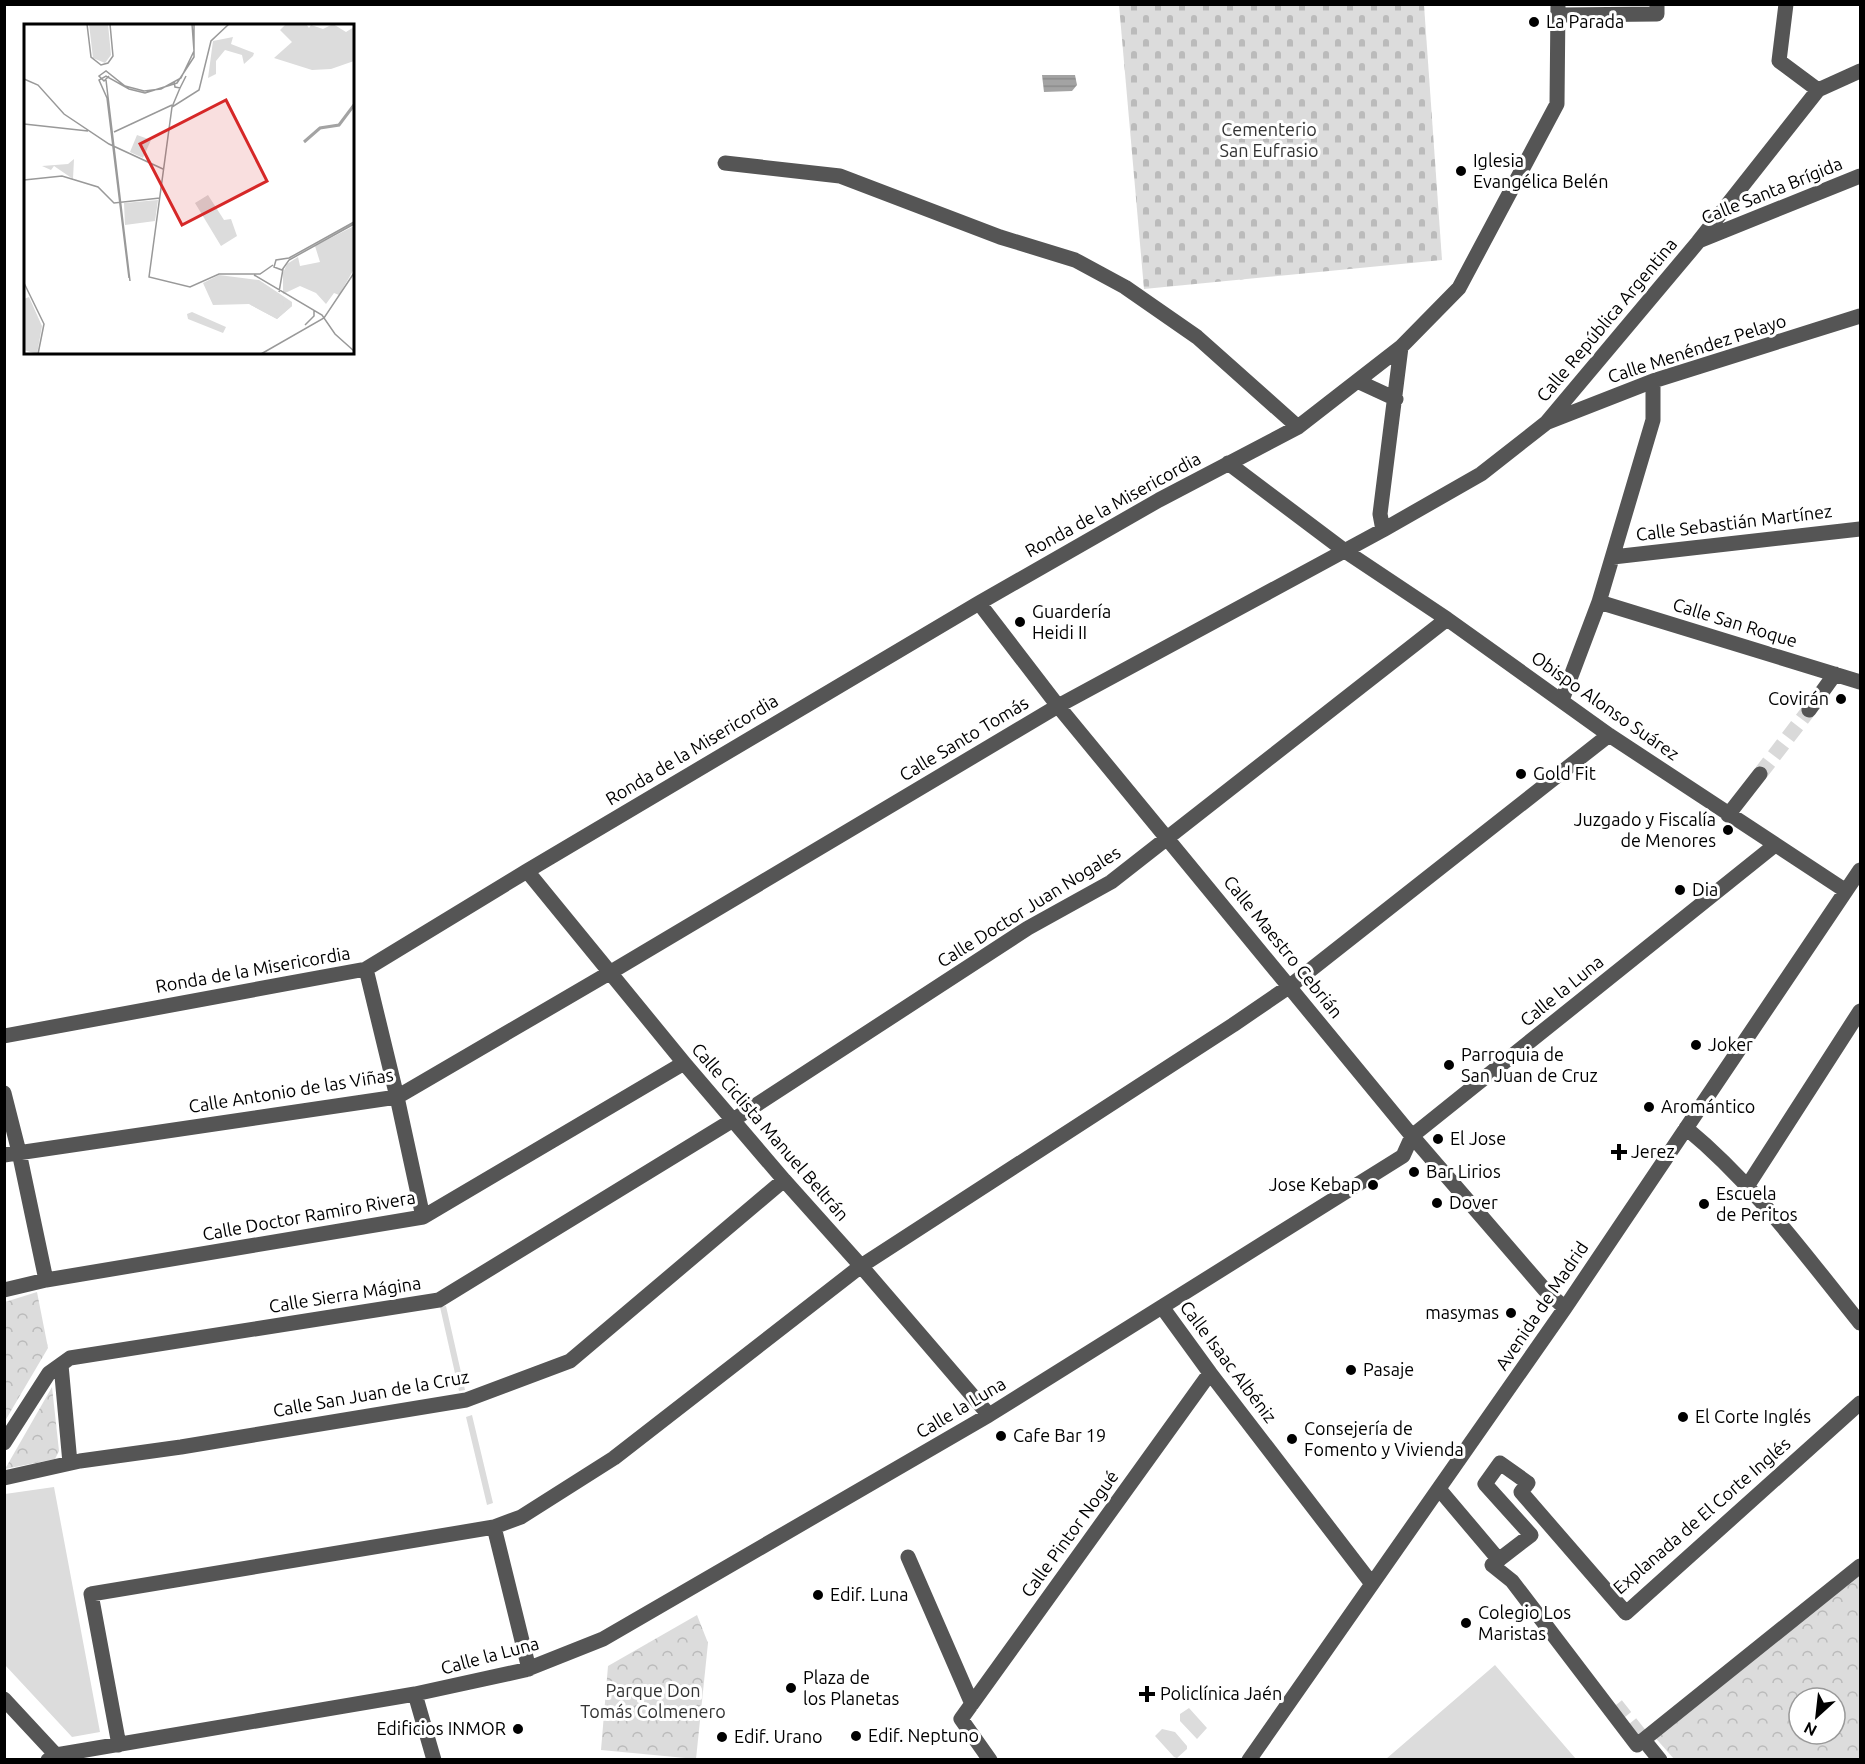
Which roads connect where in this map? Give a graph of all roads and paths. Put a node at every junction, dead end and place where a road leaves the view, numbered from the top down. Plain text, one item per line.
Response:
1 (1786, 4) edge
2 (1657, 9) edge
3 (1558, 10) edge
4 (1860, 71) edge
5 (1818, 90) junction
6 (725, 163) dead end
7 (1860, 176) edge
8 (1698, 242) junction
9 (1860, 315) edge
10 (1401, 347) junction
11 (1357, 381) junction
12 (1653, 381) junction
13 (1396, 399) junction
14 (1546, 423) junction
15 (1298, 427) junction
16 (1228, 464) junction
17 (1860, 529) edge
18 (1383, 530) junction
19 (1344, 550) junction
20 (1613, 557) junction
21 (1599, 602) junction
22 (979, 603) junction
23 (1447, 619) junction
24 (1835, 674) junction
25 (1860, 682) edge
26 (1562, 700) junction
27 (1058, 705) junction
28 (1809, 710) tunnel mouth
29 (1609, 735) junction
30 (1760, 774) tunnel mouth
31 (1728, 815) junction
32 (1169, 838) junction
33 (1775, 845) junction
34 (1860, 870) edge
35 (527, 871) junction
36 (1846, 891) junction
37 (366, 969) junction
38 (611, 972) junction
39 (1290, 986) junction
40 (1860, 1011) edge
41 (4, 1036) edge
42 (684, 1063) junction
43 (4, 1093) edge
44 (398, 1097) junction
45 (733, 1120) junction
46 (1686, 1128) junction
47 (1412, 1137) junction
48 (12, 1153) edge
49 (784, 1180) junction
50 (1748, 1185) junction
51 (423, 1217) junction
52 (861, 1266) junction
53 (46, 1280) junction
54 (4, 1290) edge
55 (1162, 1306) junction
56 (1565, 1308) junction
57 (1860, 1323) edge
58 (61, 1365) junction
59 (1210, 1373) junction
60 (1860, 1403) edge
61 (989, 1416) junction
62 (4, 1443) edge
63 (70, 1463) junction
64 (4, 1478) edge
65 (1438, 1489) junction
66 (494, 1527) junction
67 (908, 1557) dead end
68 (1499, 1560) junction
69 (1860, 1566) edge
70 (1372, 1584) junction
71 (529, 1669) junction
72 (415, 1694) junction
73 (4, 1698) edge
74 (972, 1704) junction
75 (1647, 1744) tunnel mouth
76 (119, 1745) junction
77 (52, 1757) edge
78 (434, 1760) edge
79 (990, 1760) edge
80 (1249, 1760) edge
81 (1660, 1760) edge

1 - 5 street
2 - 3 street
3 - 10 street, Ronda de la Misericordia
4 - 5 street, Calle República Argentina
5 - 8 street, Calle República Argentina
6 - 15 street
7 - 8 street, Calle Santa Brígida
8 - 14 street, Calle República Argentina
9 - 12 street, Calle Menéndez Pelayo
10 - 11 street, Ronda de la Misericordia
10 - 13 street
11 - 13 street
11 - 15 street, Ronda de la Misericordia
12 - 14 street, Calle Menéndez Pelayo
12 - 20 street
13 - 18 street
14 - 18 street, Calle República Argentina
15 - 16 street, Ronda de la Misericordia
16 - 19 street, Obispo Alonso Suárez
16 - 22 street, Ronda de la Misericordia
17 - 20 street, Calle Sebastián Martínez
18 - 19 street, Calle República Argentina
19 - 23 street, Obispo Alonso Suárez
19 - 27 street, Calle Santo Tomás
20 - 21 street
21 - 24 street, Calle San Roque
21 - 26 street
22 - 27 street, Calle Maestro Cebrián
22 - 35 street, Ronda de la Misericordia
23 - 26 street, Obispo Alonso Suárez
23 - 32 street, Calle Doctor Juan Nogales
24 - 25 street, Calle San Roque
24 - 28 street
26 - 29 street, Obispo Alonso Suárez
27 - 32 street, Calle Maestro Cebrián
27 - 38 street, Calle Santo Tomás
29 - 31 street, Obispo Alonso Suárez
29 - 39 street
30 - 31 street
31 - 33 street, Obispo Alonso Suárez
32 - 39 street, Calle Maestro Cebrián
32 - 45 street, Calle Doctor Juan Nogales
33 - 36 street, Obispo Alonso Suárez
33 - 47 street, Calle la Luna
34 - 36 street, Avenida de Madrid
35 - 37 street, Ronda de la Misericordia
35 - 38 street, Calle Ciclista Manuel Beltrán
36 - 46 street, Avenida de Madrid
37 - 41 street, Ronda de la Misericordia
37 - 44 street
38 - 42 street, Calle Ciclista Manuel Beltrán
38 - 44 street, Calle Antonio de las Viñas
39 - 47 street, Calle Maestro Cebrián
39 - 52 street
40 - 50 street
42 - 45 street, Calle Ciclista Manuel Beltrán
42 - 51 street, Calle Doctor Ramiro Rivera
43 - 48 street
44 - 48 street, Calle Antonio de las Viñas
44 - 51 street
45 - 49 street, Calle Ciclista Manuel Beltrán
45 - 58 street, Calle Sierra Mágina
46 - 50 street
46 - 56 street, Avenida de Madrid
47 - 55 street, Calle la Luna
47 - 56 street, Calle Maestro Cebrián
48 - 53 street
49 - 52 street, Calle Ciclista Manuel Beltrán
49 - 63 street, Calle San Juan de la Cruz
50 - 57 street
51 - 53 street, Calle Doctor Ramiro Rivera
52 - 61 street, Calle Ciclista Manuel Beltrán
52 - 66 street
53 - 54 street, Calle Doctor Ramiro Rivera
55 - 59 street, Calle Isaac Albéniz
55 - 61 street, Calle la Luna
56 - 65 street, Avenida de Madrid
58 - 62 street
58 - 63 street
59 - 70 street, Calle Isaac Albéniz
59 - 74 street, Calle Pintor Nogué
60 - 68 street, Explanada de El Corte Inglés
61 - 71 street, Calle la Luna
63 - 64 street, Calle San Juan de la Cruz
65 - 68 street
65 - 70 street, Avenida de Madrid
66 - 71 street
66 - 76 street
67 - 74 street
68 - 69 street
70 - 80 street, Avenida de Madrid
71 - 72 street, Calle la Luna
72 - 76 street, Calle la Luna
72 - 78 street
73 - 77 street
74 - 79 street, Calle Pintor Nogué
75 - 81 street
76 - 77 street, Calle la Luna

